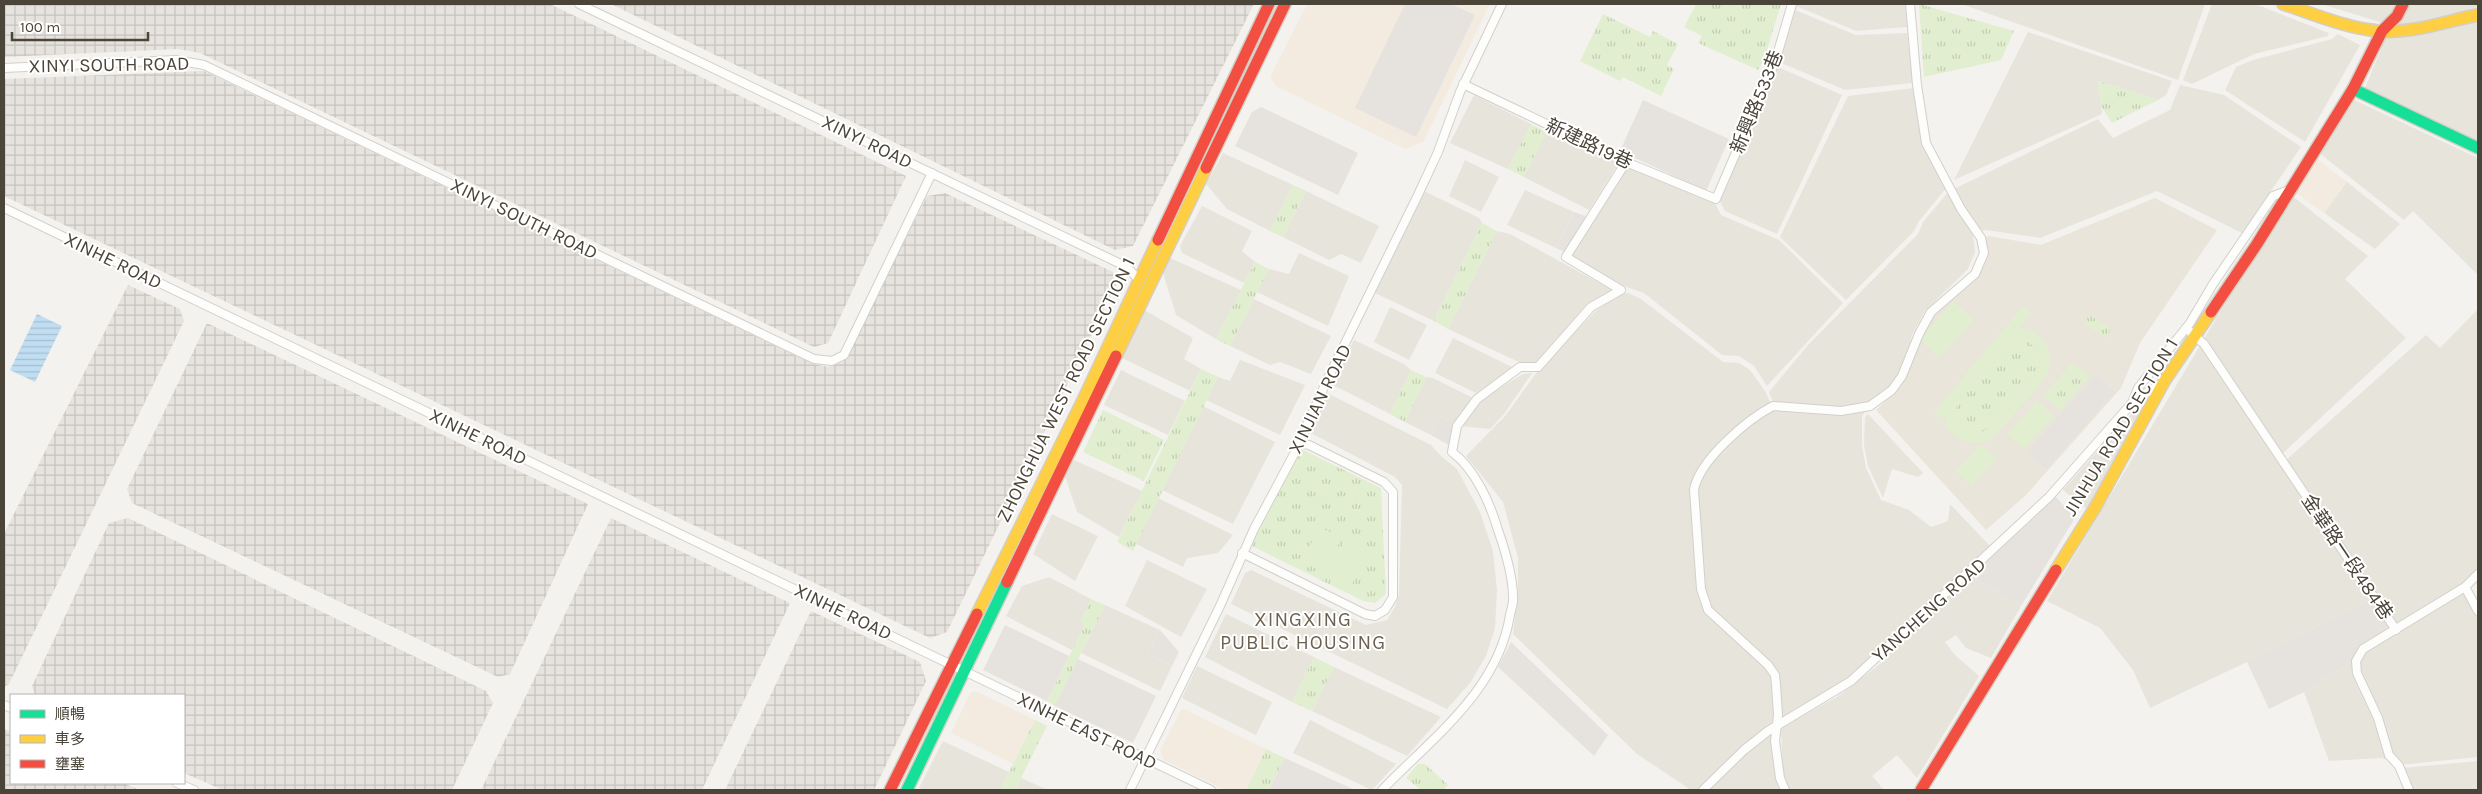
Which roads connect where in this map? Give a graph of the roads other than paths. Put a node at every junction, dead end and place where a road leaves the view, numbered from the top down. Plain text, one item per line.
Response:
1 (579, 4) edge
2 (1269, 4) edge
3 (1285, 4) edge
4 (1502, 4) edge
5 (1792, 4) edge
6 (1910, 4) edge
7 (2283, 4) edge
8 (2400, 5) edge
9 (2478, 14) edge
10 (2382, 31) junction
11 (4, 68) edge
12 (1463, 84) junction
13 (2353, 89) junction
14 (2478, 148) edge
15 (1626, 162) junction
16 (932, 173) junction
17 (2290, 190) junction
18 (1716, 199) joint
19 (4, 208) edge
20 (1139, 278) junction
21 (1147, 290) junction
22 (2186, 328) junction
23 (2196, 336) junction
24 (2165, 380) junction
25 (2132, 403) junction
26 (1299, 443) junction
27 (1242, 553) junction
28 (2478, 574) edge
29 (2465, 587) junction
30 (2478, 611) edge
31 (2396, 630) junction
32 (952, 665) junction
33 (964, 671) junction
34 (1777, 726) junction
35 (1145, 758) junction
36 (179, 784) edge
37 (194, 790) edge
38 (890, 790) edge
39 (907, 790) edge
40 (1130, 790) edge
41 (1211, 790) edge
42 (1382, 790) edge
43 (1703, 790) edge
44 (1786, 790) edge
45 (1921, 790) edge
46 (2409, 790) edge

1 - 16 street, XINYI ROAD
2 - 20 main road, ZHONGHUA WEST ROAD SECTION 1
3 - 21 main road, ZHONGHUA WEST ROAD SECTION 1
4 - 12 street, XINJIAN ROAD
5 - 18 street, 新興路533巷
6 - 34 street
7 - 10 main road
8 - 10 main road, JINHUA ROAD SECTION 1
9 - 10 main road
10 - 13 main road, JINHUA ROAD SECTION 1
11 - 16 street, XINYI SOUTH ROAD
12 - 15 street, 新建路19巷
12 - 26 street, XINJIAN ROAD
13 - 14 main road
13 - 17 main road, JINHUA ROAD SECTION 1
15 - 18 street, 新建路19巷
15 - 42 street
16 - 20 street, XINYI ROAD
17 - 22 street, YANCHENG ROAD
17 - 23 main road, JINHUA ROAD SECTION 1
19 - 32 street, XINHE ROAD
20 - 21 street, XINYI ROAD
20 - 32 main road, ZHONGHUA WEST ROAD SECTION 1
21 - 33 main road, ZHONGHUA WEST ROAD SECTION 1
22 - 23 street, 金華路一段484巷
22 - 25 street, YANCHENG ROAD
23 - 24 main road, JINHUA ROAD SECTION 1
23 - 31 street, 金華路一段484巷
24 - 25 street, YANCHENG ROAD
24 - 45 main road, JINHUA ROAD SECTION 1
25 - 34 street, YANCHENG ROAD
26 - 27 street, XINJIAN ROAD
26 - 27 street
27 - 35 street, XINJIAN ROAD
28 - 29 street
29 - 30 street
29 - 31 street
31 - 46 street, 金華路一段484巷
32 - 33 street, XINHE ROAD
32 - 38 main road, ZHONGHUA WEST ROAD SECTION 1
33 - 35 street, XINHE EAST ROAD
33 - 39 main road, ZHONGHUA WEST ROAD SECTION 1
34 - 43 street, YANCHENG ROAD
34 - 44 street
35 - 40 street, XINJIAN ROAD
35 - 41 street, XINHE EAST ROAD
36 - 37 street

